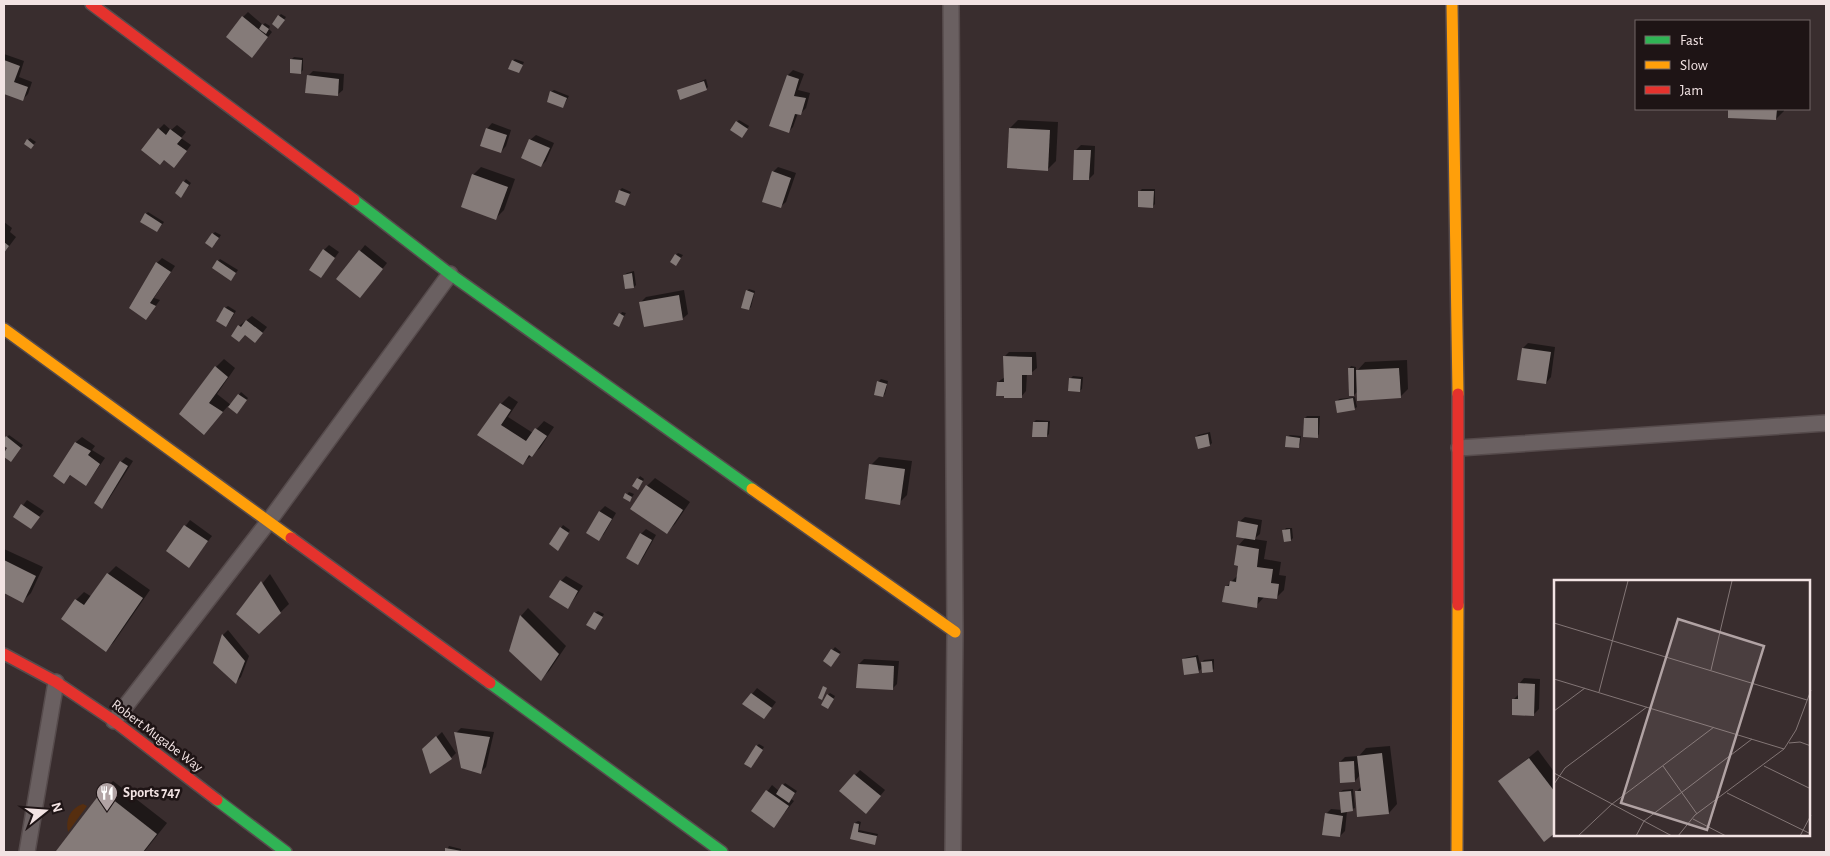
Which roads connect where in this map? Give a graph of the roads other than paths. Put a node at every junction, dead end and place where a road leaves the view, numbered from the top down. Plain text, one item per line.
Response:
1 (92, 4) edge
2 (951, 4) edge
3 (1452, 4) edge
4 (450, 274) junction
5 (4, 329) edge
6 (1826, 423) edge
7 (1459, 448) junction
8 (269, 520) junction
9 (955, 632) junction
10 (4, 654) edge
11 (56, 682) junction
12 (114, 721) junction
13 (27, 852) edge
14 (286, 852) edge
15 (722, 852) edge
16 (952, 852) edge
17 (1457, 852) edge

1 - 4 street
2 - 9 street
3 - 7 street
4 - 8 street
4 - 9 street
5 - 8 street
6 - 7 street
7 - 17 street
8 - 12 street
8 - 15 street
9 - 16 street
10 - 11 street, Robert Mugabe Way
11 - 12 street, Robert Mugabe Way
11 - 13 street
12 - 14 street, Robert Mugabe Way

